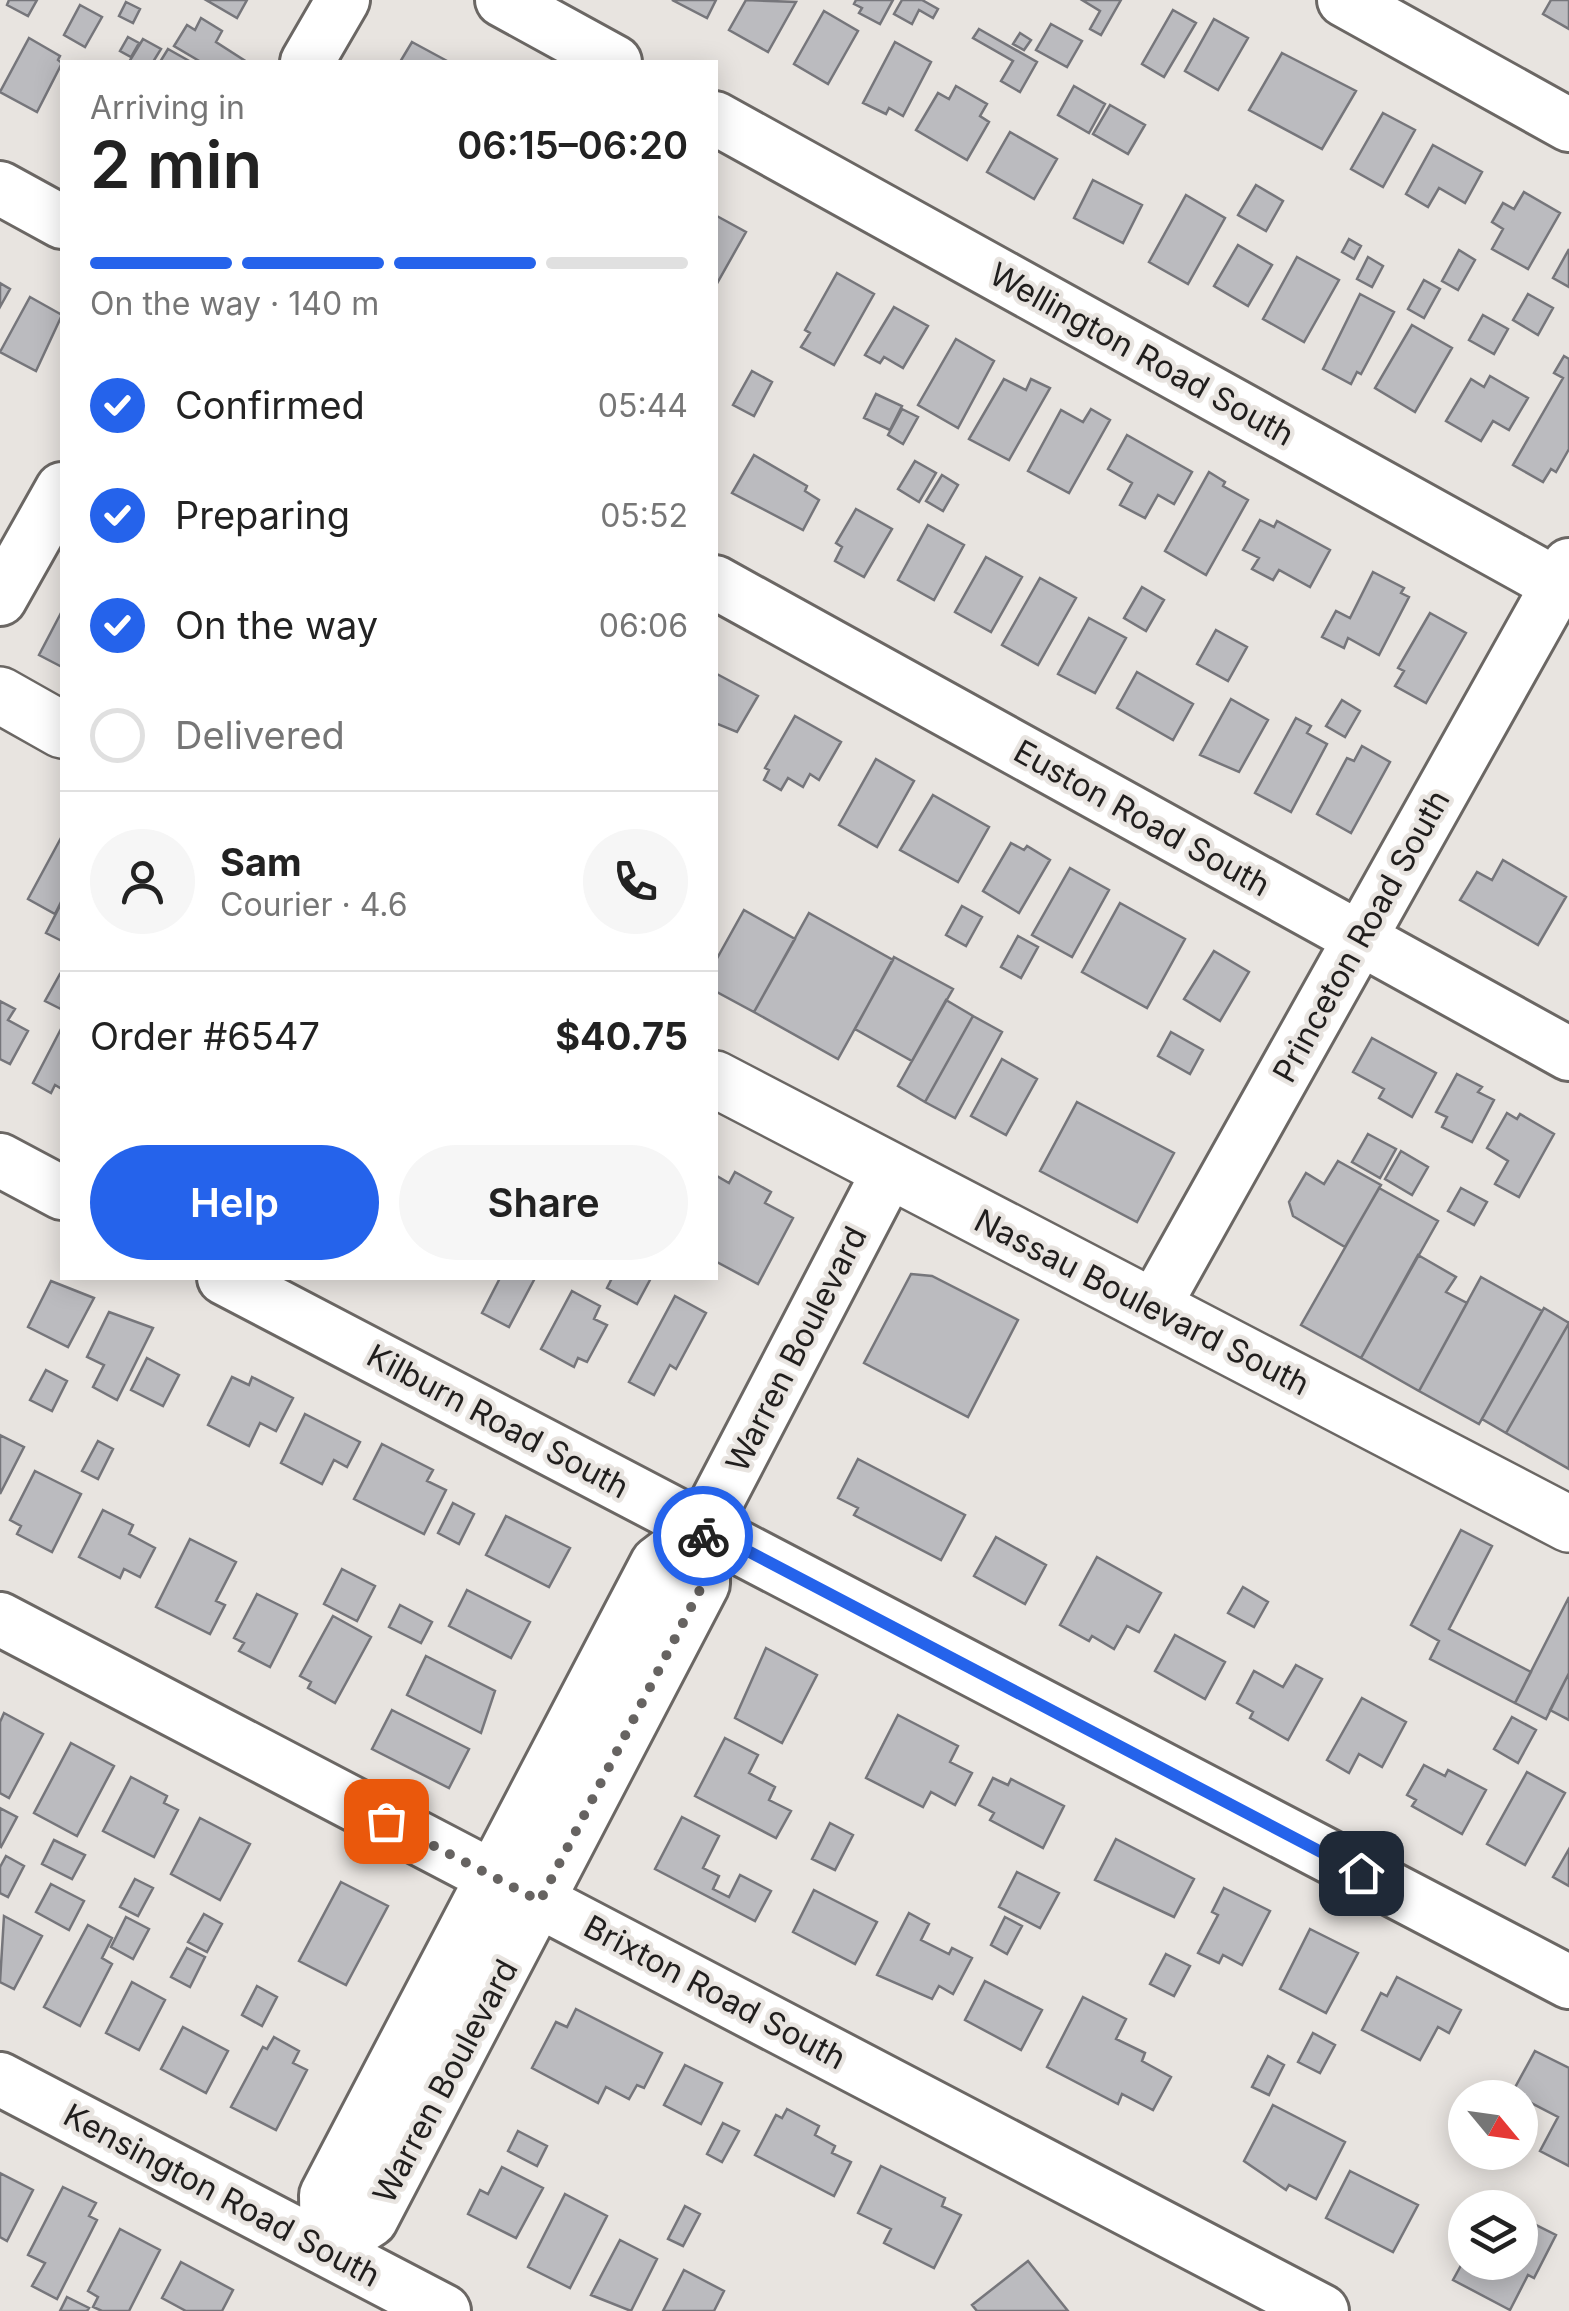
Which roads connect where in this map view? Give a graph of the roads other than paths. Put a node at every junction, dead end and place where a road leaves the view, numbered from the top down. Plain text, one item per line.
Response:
1 (343, 0) edge
2 (502, 0) edge
3 (1344, 0) edge
4 (308, 60) edge
5 (611, 60) edge
6 (718, 120) edge
7 (1569, 125) edge
8 (0, 188) edge
9 (60, 221) edge
10 (60, 493) edge
11 (1565, 580) edge
12 (718, 584) edge
13 (0, 598) edge
14 (0, 696) edge
15 (60, 729) edge
16 (1360, 938) junction
17 (1569, 1054) edge
18 (718, 1082) edge
19 (0, 1160) edge
20 (889, 1171) junction
21 (60, 1192) edge
22 (228, 1280) edge
23 (1154, 1308) junction
24 (1569, 1524) edge
25 (704, 1528) junction
26 (0, 1620) edge
27 (492, 1876) junction
28 (540, 1901) junction
29 (1569, 1982) edge
30 (0, 2079) edge
31 (328, 2249) junction
32 (444, 2311) edge
33 (1322, 2311) edge

1 - 4 street
2 - 5 street
3 - 7 street
6 - 11 street, Wellington Road South
8 - 9 street
10 - 13 street
11 - 16 street, Princeton Road South
12 - 16 street, Euston Road South
14 - 15 main road
16 - 17 street, Euston Road South
16 - 23 street, Princeton Road South
18 - 20 main road, Nassau Boulevard South
19 - 21 street
20 - 23 main road, Nassau Boulevard South
20 - 25 street, Warren Boulevard
22 - 25 street, Kilburn Road South
23 - 24 main road, Nassau Boulevard South
25 - 27 street, Warren Boulevard
25 - 28 street, Warren Boulevard
25 - 29 street, Kilburn Road South
26 - 27 street, Brixton Road South
27 - 28 street, Brixton Road South
27 - 31 street, Warren Boulevard
28 - 31 street, Warren Boulevard
28 - 33 street, Brixton Road South
30 - 31 street, Kensington Road South
31 - 32 street, Kensington Road South

